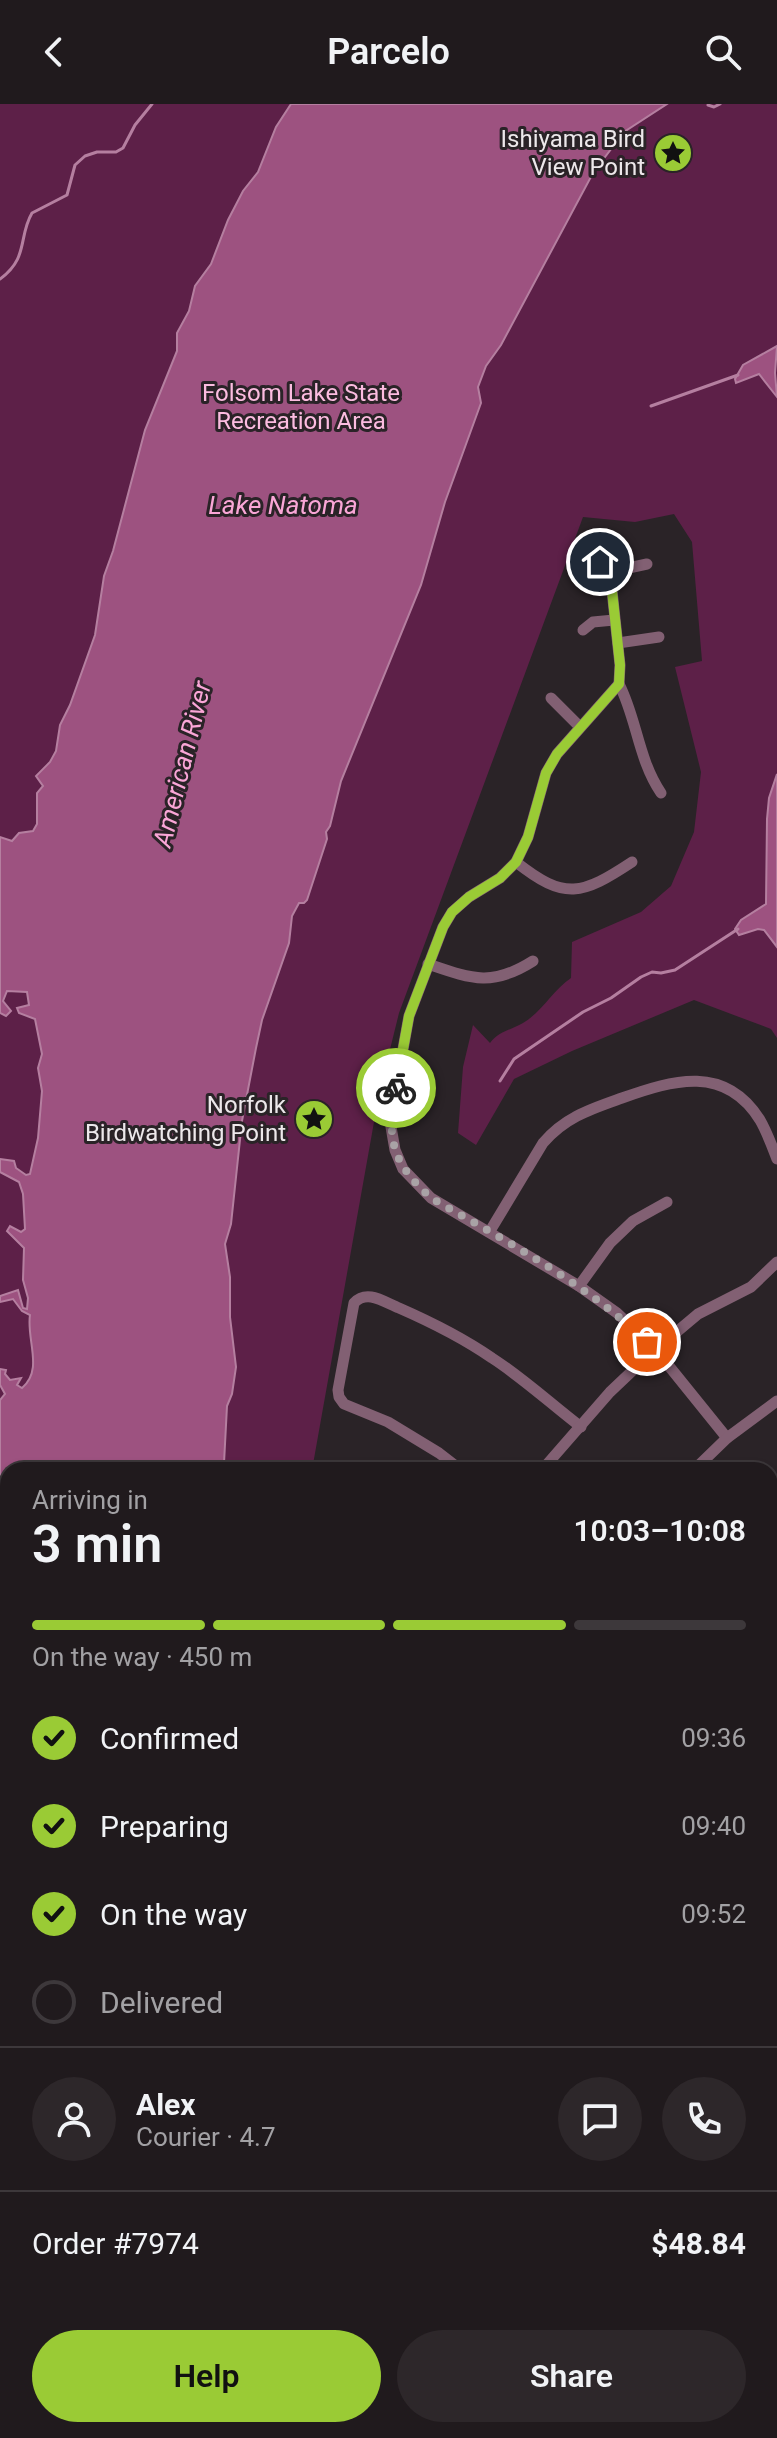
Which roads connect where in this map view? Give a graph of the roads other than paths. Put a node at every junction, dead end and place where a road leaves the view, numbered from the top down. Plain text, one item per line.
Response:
1 (600, 562) dead end
2 (647, 564) dead end
3 (610, 572) junction
4 (614, 620) junction
5 (583, 630) dead end
6 (659, 637) dead end
7 (618, 643) junction
8 (619, 684) junction
9 (551, 698) dead end
10 (579, 726) junction
11 (661, 793) dead end
12 (516, 862) junction
13 (632, 862) dead end
14 (533, 961) dead end
15 (428, 964) junction
16 (777, 1159) edge
17 (667, 1202) dead end
18 (490, 1231) junction
19 (777, 1262) edge
20 (579, 1286) junction
21 (656, 1350) junction
22 (777, 1401) edge
23 (581, 1427) junction
24 (727, 1438) junction
25 (451, 1462) edge
26 (549, 1462) edge
27 (702, 1462) edge

1 - 3 street
2 - 3 street
3 - 4 street
4 - 5 street
4 - 7 street
6 - 7 street
7 - 8 street
8 - 10 street
8 - 11 street
9 - 10 street
10 - 12 street
12 - 13 street
12 - 15 street
14 - 15 street
15 - 18 street
16 - 18 street
17 - 20 street
18 - 20 street
19 - 21 street
20 - 21 street
21 - 23 street
21 - 24 street
22 - 24 street
23 - 25 street
23 - 26 street
24 - 27 street

